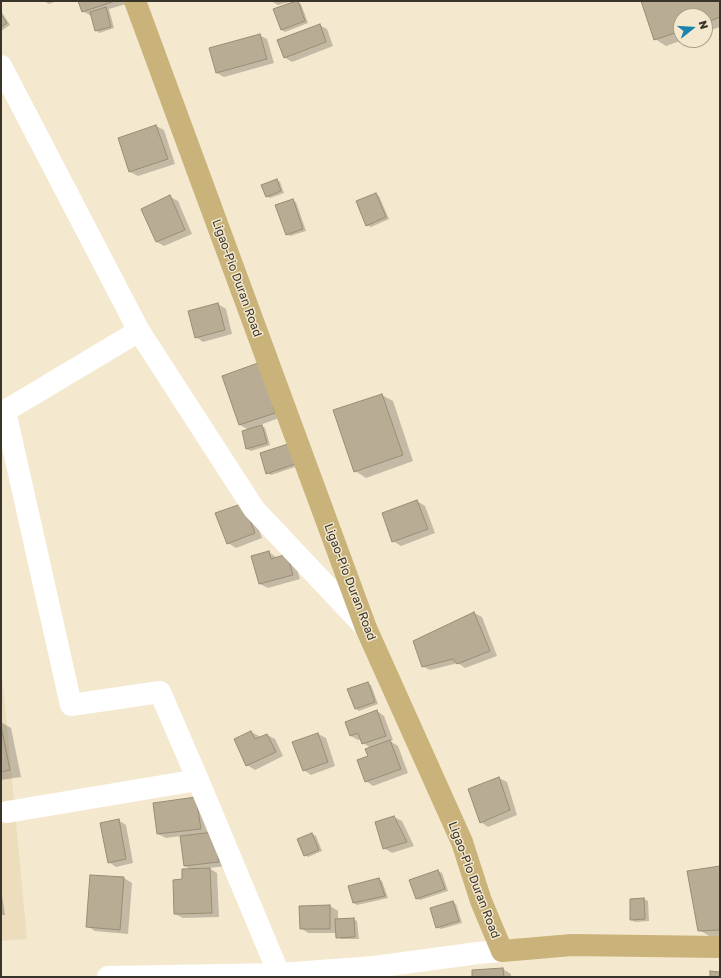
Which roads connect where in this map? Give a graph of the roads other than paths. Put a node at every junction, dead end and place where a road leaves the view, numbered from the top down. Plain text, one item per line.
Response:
1 (135, 1) edge
2 (1, 66) edge
3 (139, 331) junction
4 (3, 413) edge
5 (366, 628) junction
6 (198, 780) junction
7 (7, 812) dead end
8 (720, 947) edge
9 (502, 952) junction
10 (376, 972) edge
11 (279, 974) junction
12 (108, 977) edge

1 - 5 main road, Ligao-Pio Duran Road
2 - 3 street
3 - 4 street
3 - 5 street
4 - 6 street
5 - 9 main road, Ligao-Pio Duran Road
6 - 7 street
6 - 11 street
8 - 9 main road, Ligao-Pio Duran Road
9 - 10 street
10 - 11 street
11 - 12 street

